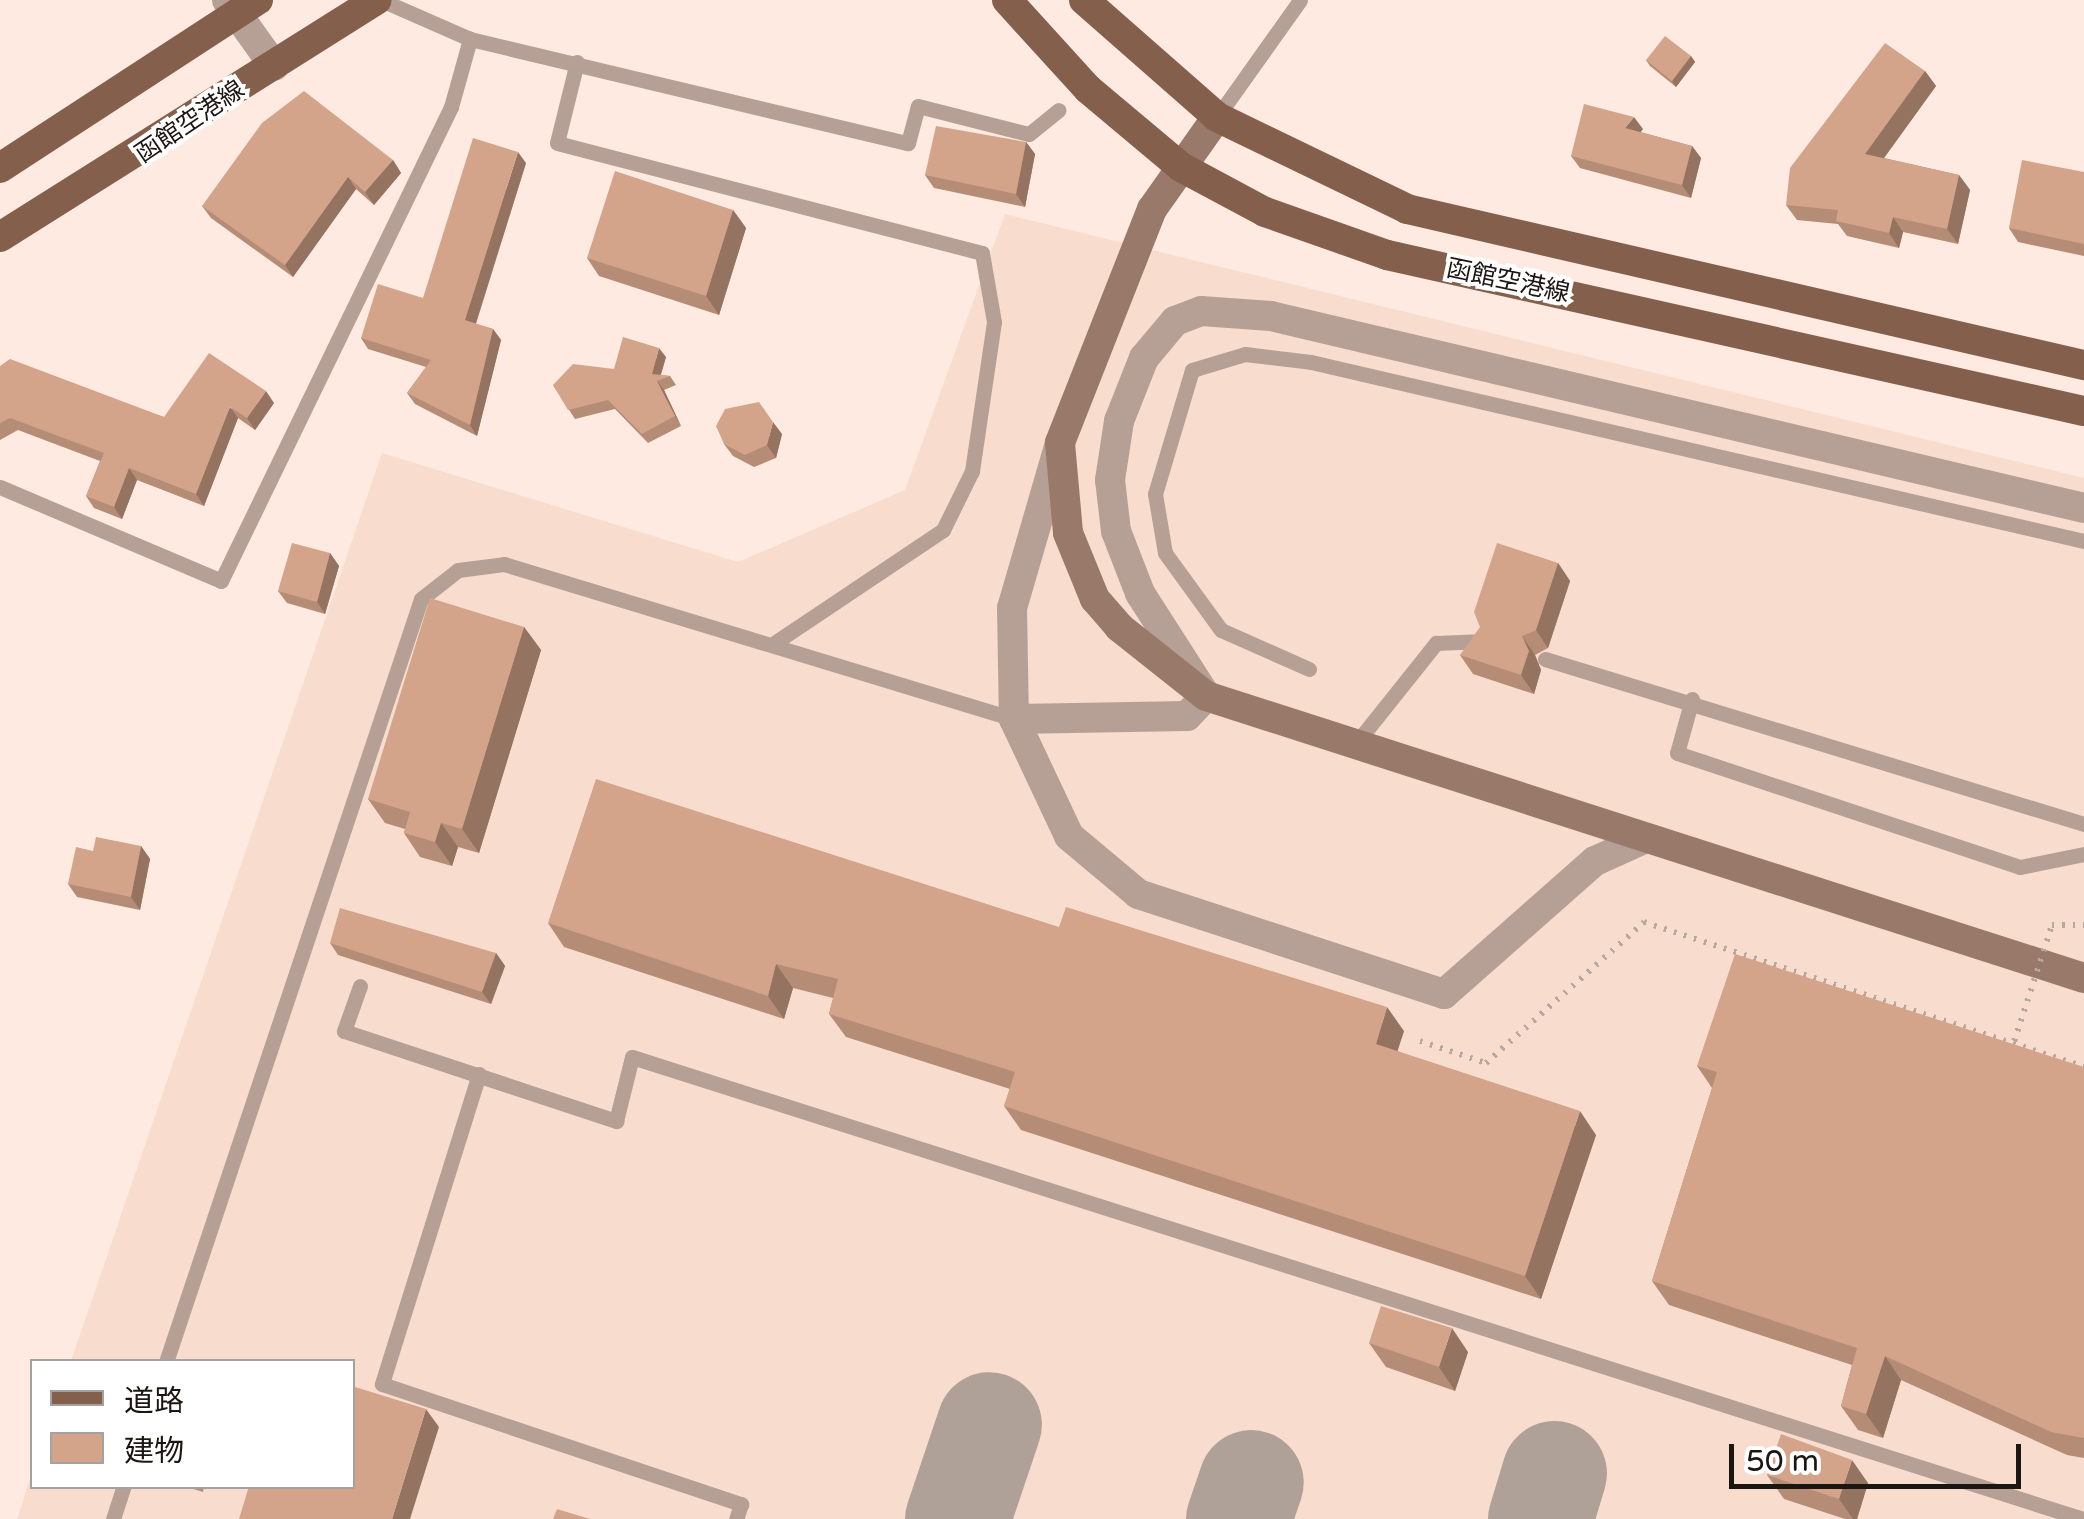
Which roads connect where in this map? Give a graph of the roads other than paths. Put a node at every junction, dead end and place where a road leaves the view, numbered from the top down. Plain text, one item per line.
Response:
1 (379, 0) edge
2 (1007, 0) edge
3 (1084, 0) edge
4 (1300, 0) edge
5 (241, 5) edge
6 (470, 39) junction
7 (577, 62) junction
8 (274, 66) junction
9 (1059, 110) dead end
10 (1217, 117) junction
11 (1181, 166) junction
12 (0, 168) edge
13 (0, 237) edge
14 (2084, 365) edge
15 (2084, 411) edge
16 (1060, 443) junction
17 (0, 487) edge
18 (2084, 508) edge
19 (2084, 542) edge
20 (1483, 642) edge
21 (774, 643) junction
22 (1545, 659) dead end
23 (1310, 668) dead end
24 (1206, 696) junction
25 (1692, 699) junction
26 (1014, 719) junction
27 (1357, 742) junction
28 (2084, 824) edge
29 (1644, 839) junction
30 (2084, 854) edge
31 (2084, 978) edge
32 (360, 986) dead end
33 (479, 1074) junction
34 (167, 1359) edge
35 (123, 1489) edge
36 (113, 1519) edge
37 (736, 1519) edge
38 (2082, 1519) edge

1 - 6 lane
1 - 8 main road, 函館空港線
2 - 11 main road, 函館空港線
3 - 10 main road, 函館空港線
4 - 10 lane
5 - 8 street
5 - 12 main road
6 - 7 lane
6 - 17 lane
7 - 9 lane
7 - 21 lane
8 - 13 main road, 函館空港線
10 - 11 street
10 - 14 main road, 函館空港線
11 - 15 main road, 函館空港線
11 - 16 street
16 - 24 street
16 - 26 street
18 - 24 street
19 - 23 lane
20 - 27 lane
21 - 26 lane
21 - 34 lane
22 - 25 lane
24 - 26 street
24 - 27 street
25 - 28 lane
25 - 30 lane
26 - 29 street
27 - 29 street
29 - 31 street
32 - 33 lane
33 - 37 lane
33 - 38 lane
35 - 36 lane

